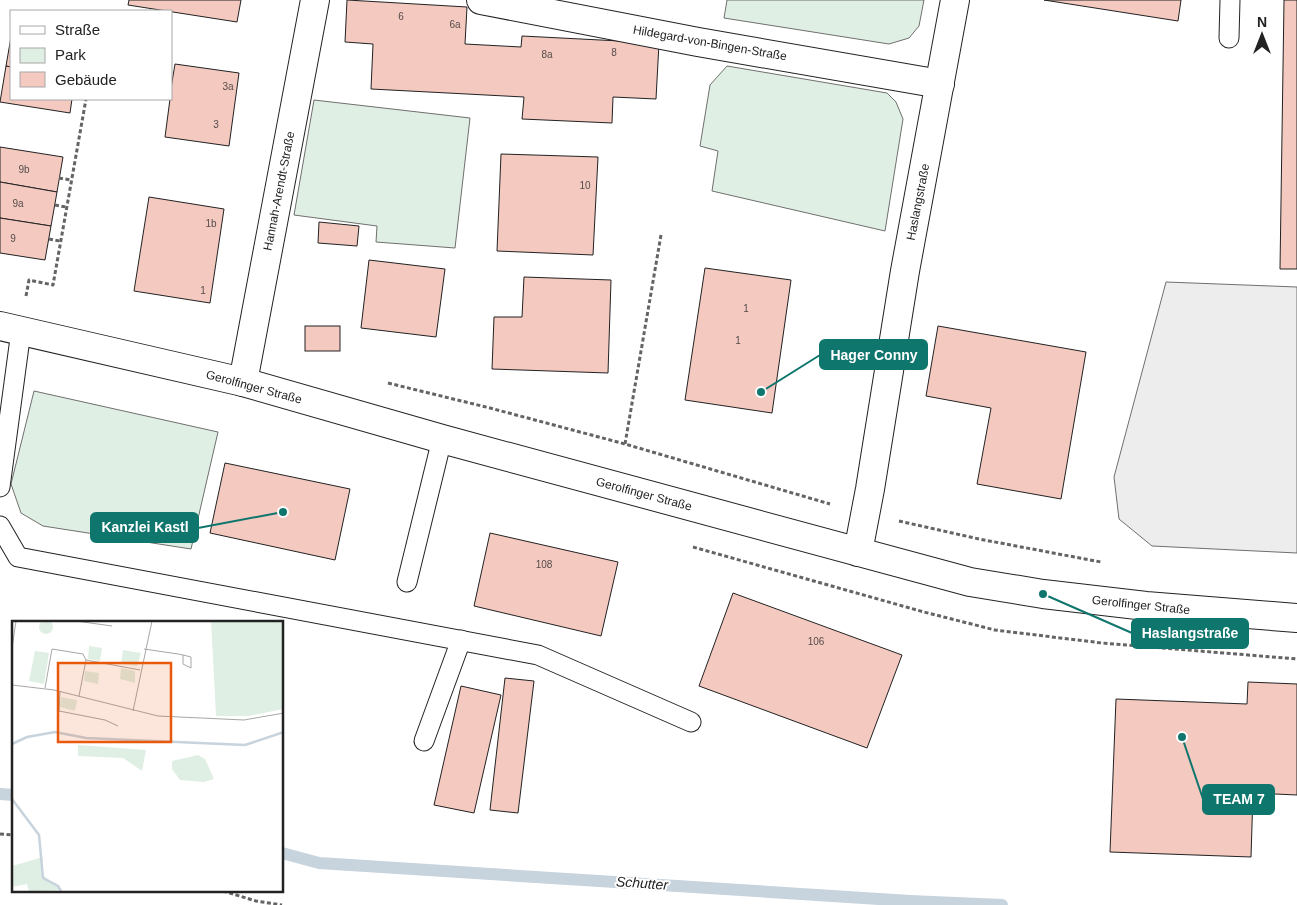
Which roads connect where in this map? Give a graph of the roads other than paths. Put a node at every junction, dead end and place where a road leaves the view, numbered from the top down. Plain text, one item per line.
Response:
1 (315, 0) edge
2 (481, 0) edge
3 (955, 0) edge
4 (1230, 0) edge
5 (1229, 38) dead end
6 (940, 84) junction
7 (10, 328) edge
8 (243, 382) junction
9 (442, 440) junction
10 (0, 487) edge
11 (0, 526) edge
12 (858, 552) junction
13 (406, 582) dead end
14 (1297, 618) edge
15 (461, 640) junction
16 (691, 722) dead end
17 (424, 742) dead end

1 - 8 street, Hannah-Arendt-Straße
2 - 6 street, Hildegard-von-Bingen-Straße
3 - 6 street, Haslangstraße
4 - 5 lane
6 - 12 street, Haslangstraße
7 - 8 street, Gerolfinger Straße
7 - 10 lane
8 - 9 street, Gerolfinger Straße
9 - 12 street, Gerolfinger Straße
9 - 13 lane
11 - 15 lane
12 - 14 street, Gerolfinger Straße
15 - 16 lane
15 - 17 lane

